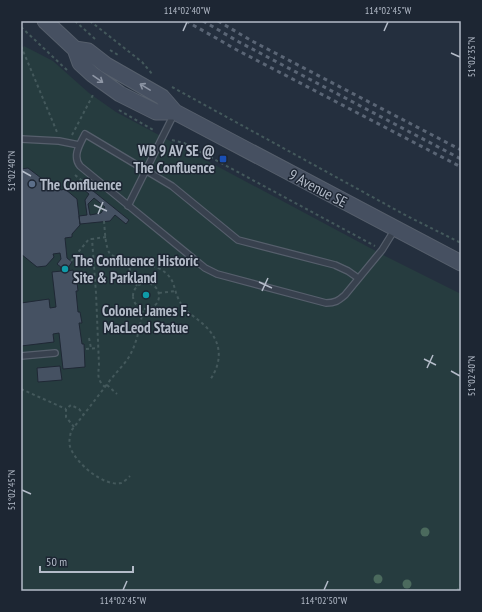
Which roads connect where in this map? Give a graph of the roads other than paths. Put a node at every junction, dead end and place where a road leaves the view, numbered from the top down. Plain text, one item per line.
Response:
1 (44, 21) edge
2 (175, 112) junction
3 (21, 139) edge
4 (79, 145) junction
5 (146, 170) junction
6 (128, 206) junction
7 (395, 229) junction
8 (461, 264) edge
9 (358, 278) junction
10 (55, 352) dead end
11 (21, 356) edge

1 - 2 main road, 9 Avenue SE
2 - 5 lane
2 - 7 main road, 9 Avenue SE
3 - 4 lane
4 - 5 lane
4 - 6 lane
5 - 6 lane
5 - 9 lane
6 - 9 lane
7 - 8 main road, 9 Avenue SE
7 - 9 lane
10 - 11 lane

